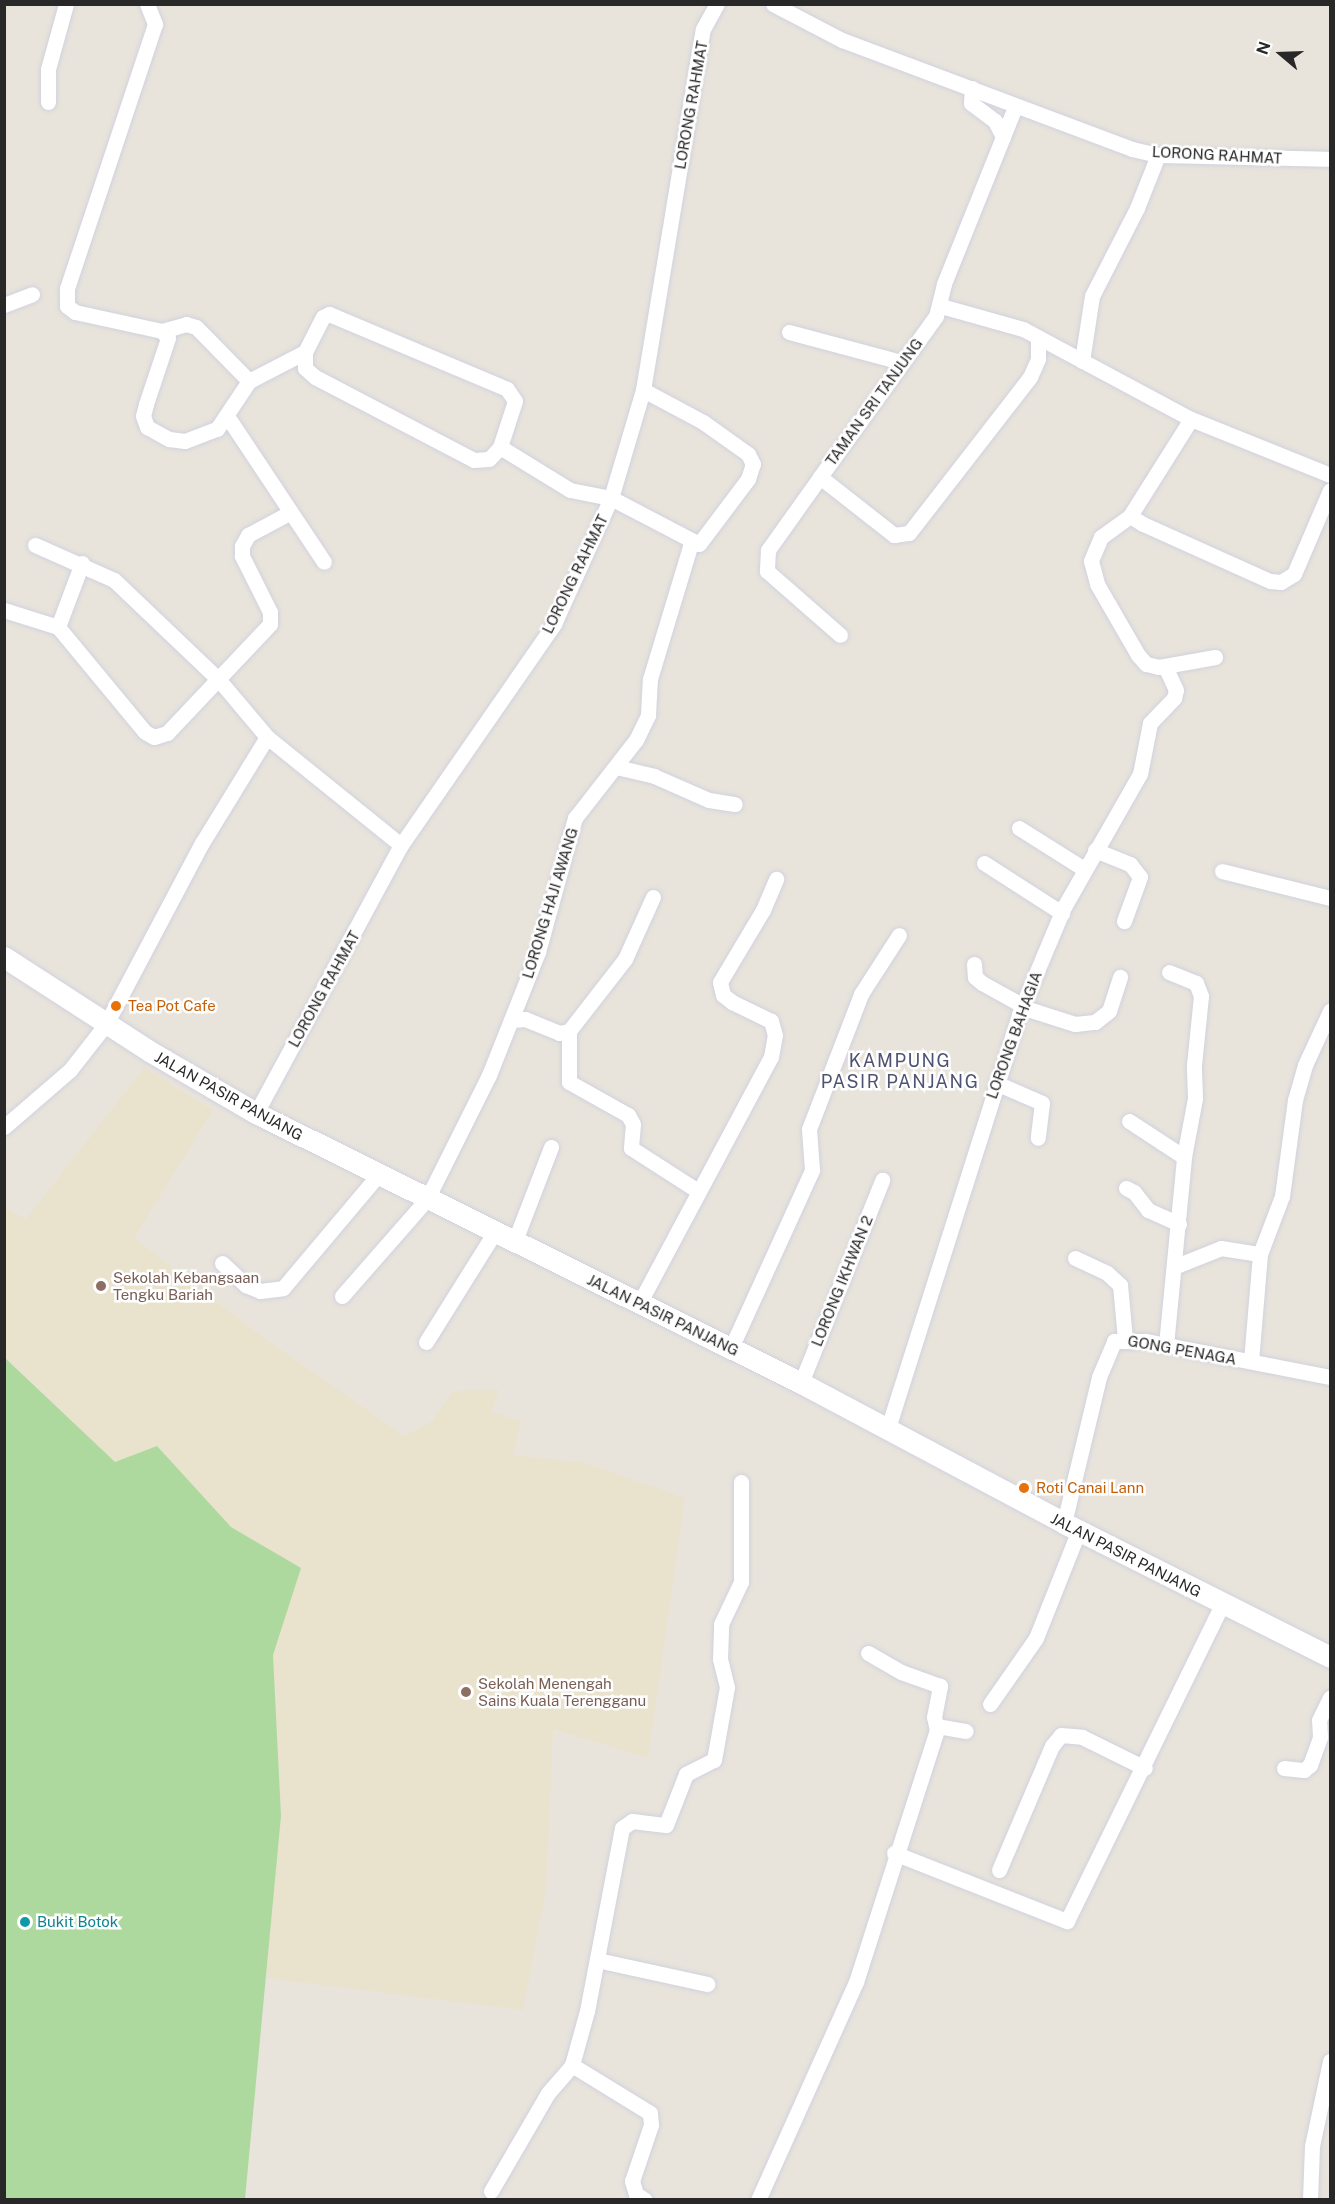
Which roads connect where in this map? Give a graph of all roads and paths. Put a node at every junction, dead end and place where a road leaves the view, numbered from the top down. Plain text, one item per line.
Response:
1 (66, 4) edge
2 (147, 4) edge
3 (717, 4) edge
4 (773, 4) edge
5 (972, 88) junction
6 (48, 102) dead end
7 (1016, 107) junction
8 (1003, 137) junction
9 (1158, 155) junction
10 (1330, 159) edge
11 (32, 294) dead end
12 (4, 305) edge
13 (941, 306) junction
14 (162, 331) junction
15 (789, 332) dead end
16 (1038, 340) junction
17 (305, 352) junction
18 (1082, 361) junction
19 (901, 363) junction
20 (249, 381) junction
21 (643, 390) junction
22 (227, 416) junction
23 (1191, 419) junction
24 (500, 447) junction
25 (1330, 475) edge
26 (820, 477) junction
27 (1330, 490) edge
28 (611, 498) junction
29 (289, 513) junction
30 (1130, 516) junction
31 (691, 543) junction
32 (35, 545) dead end
33 (324, 562) dead end
34 (82, 563) junction
35 (4, 610) edge
36 (58, 627) junction
37 (840, 635) dead end
38 (1215, 657) dead end
39 (1165, 666) junction
40 (219, 680) junction
41 (267, 737) junction
42 (616, 767) junction
43 (735, 804) dead end
44 (1020, 828) dead end
45 (401, 845) junction
46 (1095, 850) junction
47 (984, 863) dead end
48 (1084, 869) junction
49 (1222, 872) dead end
50 (776, 879) dead end
51 (653, 897) dead end
52 (1330, 898) edge
53 (1062, 912) junction
54 (1124, 921) dead end
55 (899, 935) dead end
56 (4, 957) edge
57 (974, 964) dead end
58 (1169, 972) dead end
59 (1120, 977) dead end
60 (1023, 1005) junction
61 (1330, 1011) edge
62 (511, 1020) junction
63 (106, 1024) junction
64 (569, 1031) junction
65 (996, 1083) junction
66 (256, 1113) junction
67 (1129, 1121) dead end
68 (4, 1127) edge
69 (1038, 1138) dead end
70 (551, 1147) dead end
71 (1184, 1157) junction
72 (378, 1175) junction
73 (882, 1180) dead end
74 (1125, 1188) dead end
75 (698, 1191) junction
76 (427, 1199) junction
77 (1179, 1224) junction
78 (494, 1233) junction
79 (514, 1243) junction
80 (1260, 1254) junction
81 (1075, 1258) dead end
82 (222, 1263) dead end
83 (1176, 1266) junction
84 (342, 1296) dead end
85 (640, 1302) junction
86 (1125, 1339) junction
87 (426, 1342) dead end
88 (1166, 1345) junction
89 (731, 1348) junction
90 (1251, 1361) junction
91 (1330, 1377) edge
92 (801, 1383) junction
93 (888, 1428) junction
94 (741, 1482) dead end
95 (1072, 1526) junction
96 (1222, 1604) junction
97 (868, 1653) dead end
98 (1330, 1657) edge
99 (1330, 1698) edge
100 (990, 1704) dead end
101 (937, 1726) junction
102 (966, 1731) dead end
103 (1145, 1768) junction
104 (1284, 1768) dead end
105 (894, 1853) junction
106 (999, 1870) dead end
107 (597, 1960) junction
108 (707, 1983) dead end
109 (1330, 2061) edge
110 (572, 2065) junction
111 (491, 2191) dead end
112 (645, 2199) edge
113 (758, 2199) edge
114 (1310, 2199) edge

1 - 6 street
2 - 14 street
3 - 21 street, LORONG RAHMAT
4 - 5 street, LORONG RAHMAT
5 - 7 street, LORONG RAHMAT
5 - 8 street
7 - 8 street, TAMAN SRI TANJUNG
7 - 9 street, LORONG RAHMAT
8 - 13 street, TAMAN SRI TANJUNG
9 - 10 street, LORONG RAHMAT
9 - 18 street
11 - 12 street
13 - 16 street
13 - 19 street, TAMAN SRI TANJUNG
14 - 20 street
14 - 22 street
15 - 19 street
16 - 18 street
16 - 26 street, TAMAN SRI TANJUNG
17 - 20 street
17 - 24 street
17 - 24 street
18 - 23 street
19 - 26 street, TAMAN SRI TANJUNG
20 - 22 street
21 - 28 street, LORONG RAHMAT
21 - 31 street
22 - 29 street
23 - 25 street
23 - 30 street
24 - 28 street
26 - 37 street
27 - 30 street
28 - 31 street
28 - 45 street, LORONG RAHMAT
29 - 33 street
29 - 40 street
30 - 39 street
31 - 42 street, LORONG HAJI AWANG
32 - 34 street
34 - 36 street
34 - 40 street
35 - 36 street
36 - 40 street
38 - 39 street
39 - 46 street, LORONG BAHAGIA
40 - 41 street
41 - 45 street
41 - 63 street
42 - 43 street
42 - 62 street, LORONG HAJI AWANG
44 - 48 street
45 - 66 street, LORONG RAHMAT
46 - 48 street, LORONG BAHAGIA
46 - 54 street
47 - 53 street
48 - 53 street, LORONG BAHAGIA
49 - 52 street
50 - 75 street
51 - 64 street
53 - 60 street, LORONG BAHAGIA
55 - 89 street
56 - 63 main road, JALAN PASIR PANJANG
57 - 60 street
58 - 71 street
59 - 60 street
60 - 65 street, LORONG BAHAGIA
61 - 80 street
62 - 64 street
62 - 76 street, LORONG HAJI AWANG
63 - 66 main road, JALAN PASIR PANJANG
63 - 68 street
64 - 75 street
65 - 69 street
65 - 93 street, LORONG BAHAGIA
66 - 72 main road, JALAN PASIR PANJANG
67 - 71 street
70 - 79 street
71 - 77 street
72 - 76 main road, JALAN PASIR PANJANG
72 - 82 street
73 - 92 street, LORONG IKHWAN 2
74 - 77 street
75 - 85 street
76 - 78 main road, JALAN PASIR PANJANG
76 - 84 street, LORONG HAJI AWANG
77 - 83 street
78 - 79 main road, JALAN PASIR PANJANG
78 - 87 street
79 - 85 main road, JALAN PASIR PANJANG
80 - 83 street
80 - 90 street
81 - 86 street
83 - 88 street
85 - 89 main road, JALAN PASIR PANJANG
86 - 88 street, GONG PENAGA
86 - 95 street, GONG PENAGA
88 - 90 street, GONG PENAGA
89 - 92 main road, JALAN PASIR PANJANG
90 - 91 street, GONG PENAGA
92 - 93 main road, JALAN PASIR PANJANG
93 - 95 main road, JALAN PASIR PANJANG
94 - 107 street
95 - 96 main road, JALAN PASIR PANJANG
95 - 100 street, GONG PENAGA
96 - 98 main road, JALAN PASIR PANJANG
96 - 103 street
97 - 101 street
99 - 104 street
101 - 102 street
101 - 105 street
103 - 105 street
103 - 106 street
105 - 113 street
107 - 108 street
107 - 110 street
109 - 114 street
110 - 111 street
110 - 112 street

